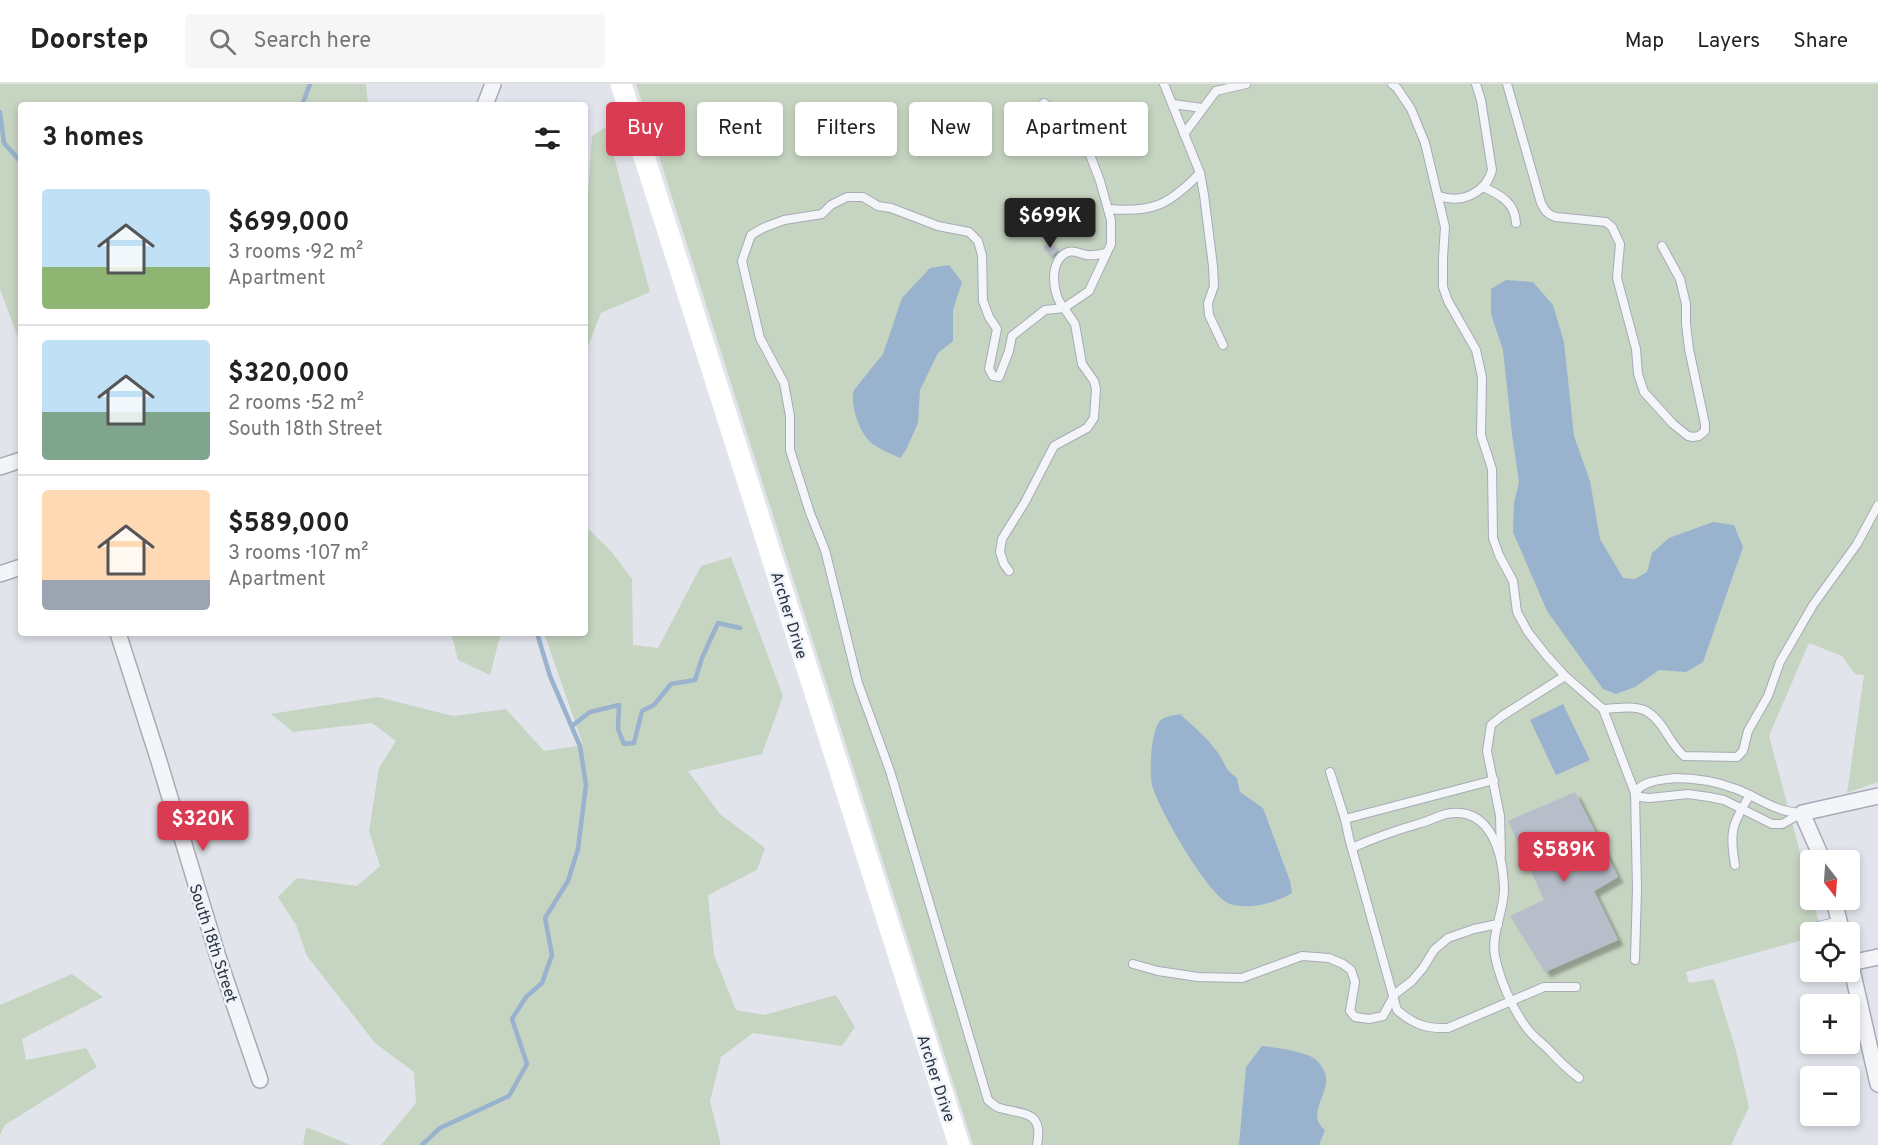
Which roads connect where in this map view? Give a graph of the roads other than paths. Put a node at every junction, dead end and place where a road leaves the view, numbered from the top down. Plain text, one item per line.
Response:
1 (493, 84) edge
2 (621, 84) edge
3 (1164, 84) edge
4 (1246, 84) edge
5 (1392, 84) edge
6 (1476, 84) edge
7 (1507, 84) edge
8 (486, 102) edge
9 (1173, 105) junction
10 (1202, 108) junction
11 (1184, 134) junction
12 (1090, 156) edge
13 (1200, 173) junction
14 (1483, 187) junction
15 (1438, 196) junction
16 (1108, 209) junction
17 (1516, 223) dead end
18 (1662, 246) dead end
19 (1106, 253) junction
20 (1064, 308) junction
21 (997, 329) junction
22 (1015, 333) junction
23 (1223, 345) dead end
24 (18, 461) edge
25 (0, 467) edge
26 (1878, 505) edge
27 (18, 568) edge
28 (1009, 571) dead end
29 (0, 574) edge
30 (119, 636) edge
31 (1565, 676) junction
32 (1603, 709) junction
33 (1330, 772) dead end
34 (1494, 780) junction
35 (1635, 793) junction
36 (1750, 795) junction
37 (1878, 795) edge
38 (1742, 808) junction
39 (1802, 813) junction
40 (1345, 819) junction
41 (1352, 848) junction
42 (1818, 850) edge
43 (1501, 855) junction
44 (1735, 865) dead end
45 (1498, 924) junction
46 (1878, 957) edge
47 (1635, 960) dead end
48 (1860, 960) edge
49 (1133, 964) dead end
50 (1855, 982) edge
51 (1576, 987) dead end
52 (1393, 999) junction
53 (1512, 1001) junction
54 (1579, 1078) dead end
55 (260, 1080) dead end
56 (1878, 1084) edge
57 (959, 1145) edge
58 (1037, 1145) edge

1 - 8 street
2 - 57 street, Archer Drive
3 - 9 lane
4 - 10 lane
5 - 15 lane
6 - 14 lane
7 - 18 lane
9 - 10 lane
9 - 11 lane
10 - 11 lane
11 - 13 lane
12 - 16 lane
13 - 16 lane
13 - 23 lane
14 - 15 lane
14 - 17 lane
15 - 31 lane
16 - 19 lane
19 - 20 lane
19 - 20 lane
20 - 22 lane
20 - 28 lane
21 - 22 lane
21 - 22 lane
21 - 58 lane
24 - 25 street
26 - 32 lane
27 - 29 street
30 - 55 street, South 18th Street
31 - 32 lane
31 - 34 lane
32 - 35 lane
33 - 40 lane
34 - 40 lane
34 - 43 lane
35 - 36 lane
35 - 38 lane
35 - 47 lane
36 - 38 lane
36 - 39 lane
37 - 39 street
38 - 39 lane
38 - 44 lane
39 - 42 street
40 - 41 lane
41 - 43 lane
41 - 52 lane
43 - 45 lane
45 - 52 lane
45 - 53 lane
46 - 48 street
49 - 52 lane
50 - 56 street
51 - 53 lane
52 - 53 lane
53 - 54 lane

